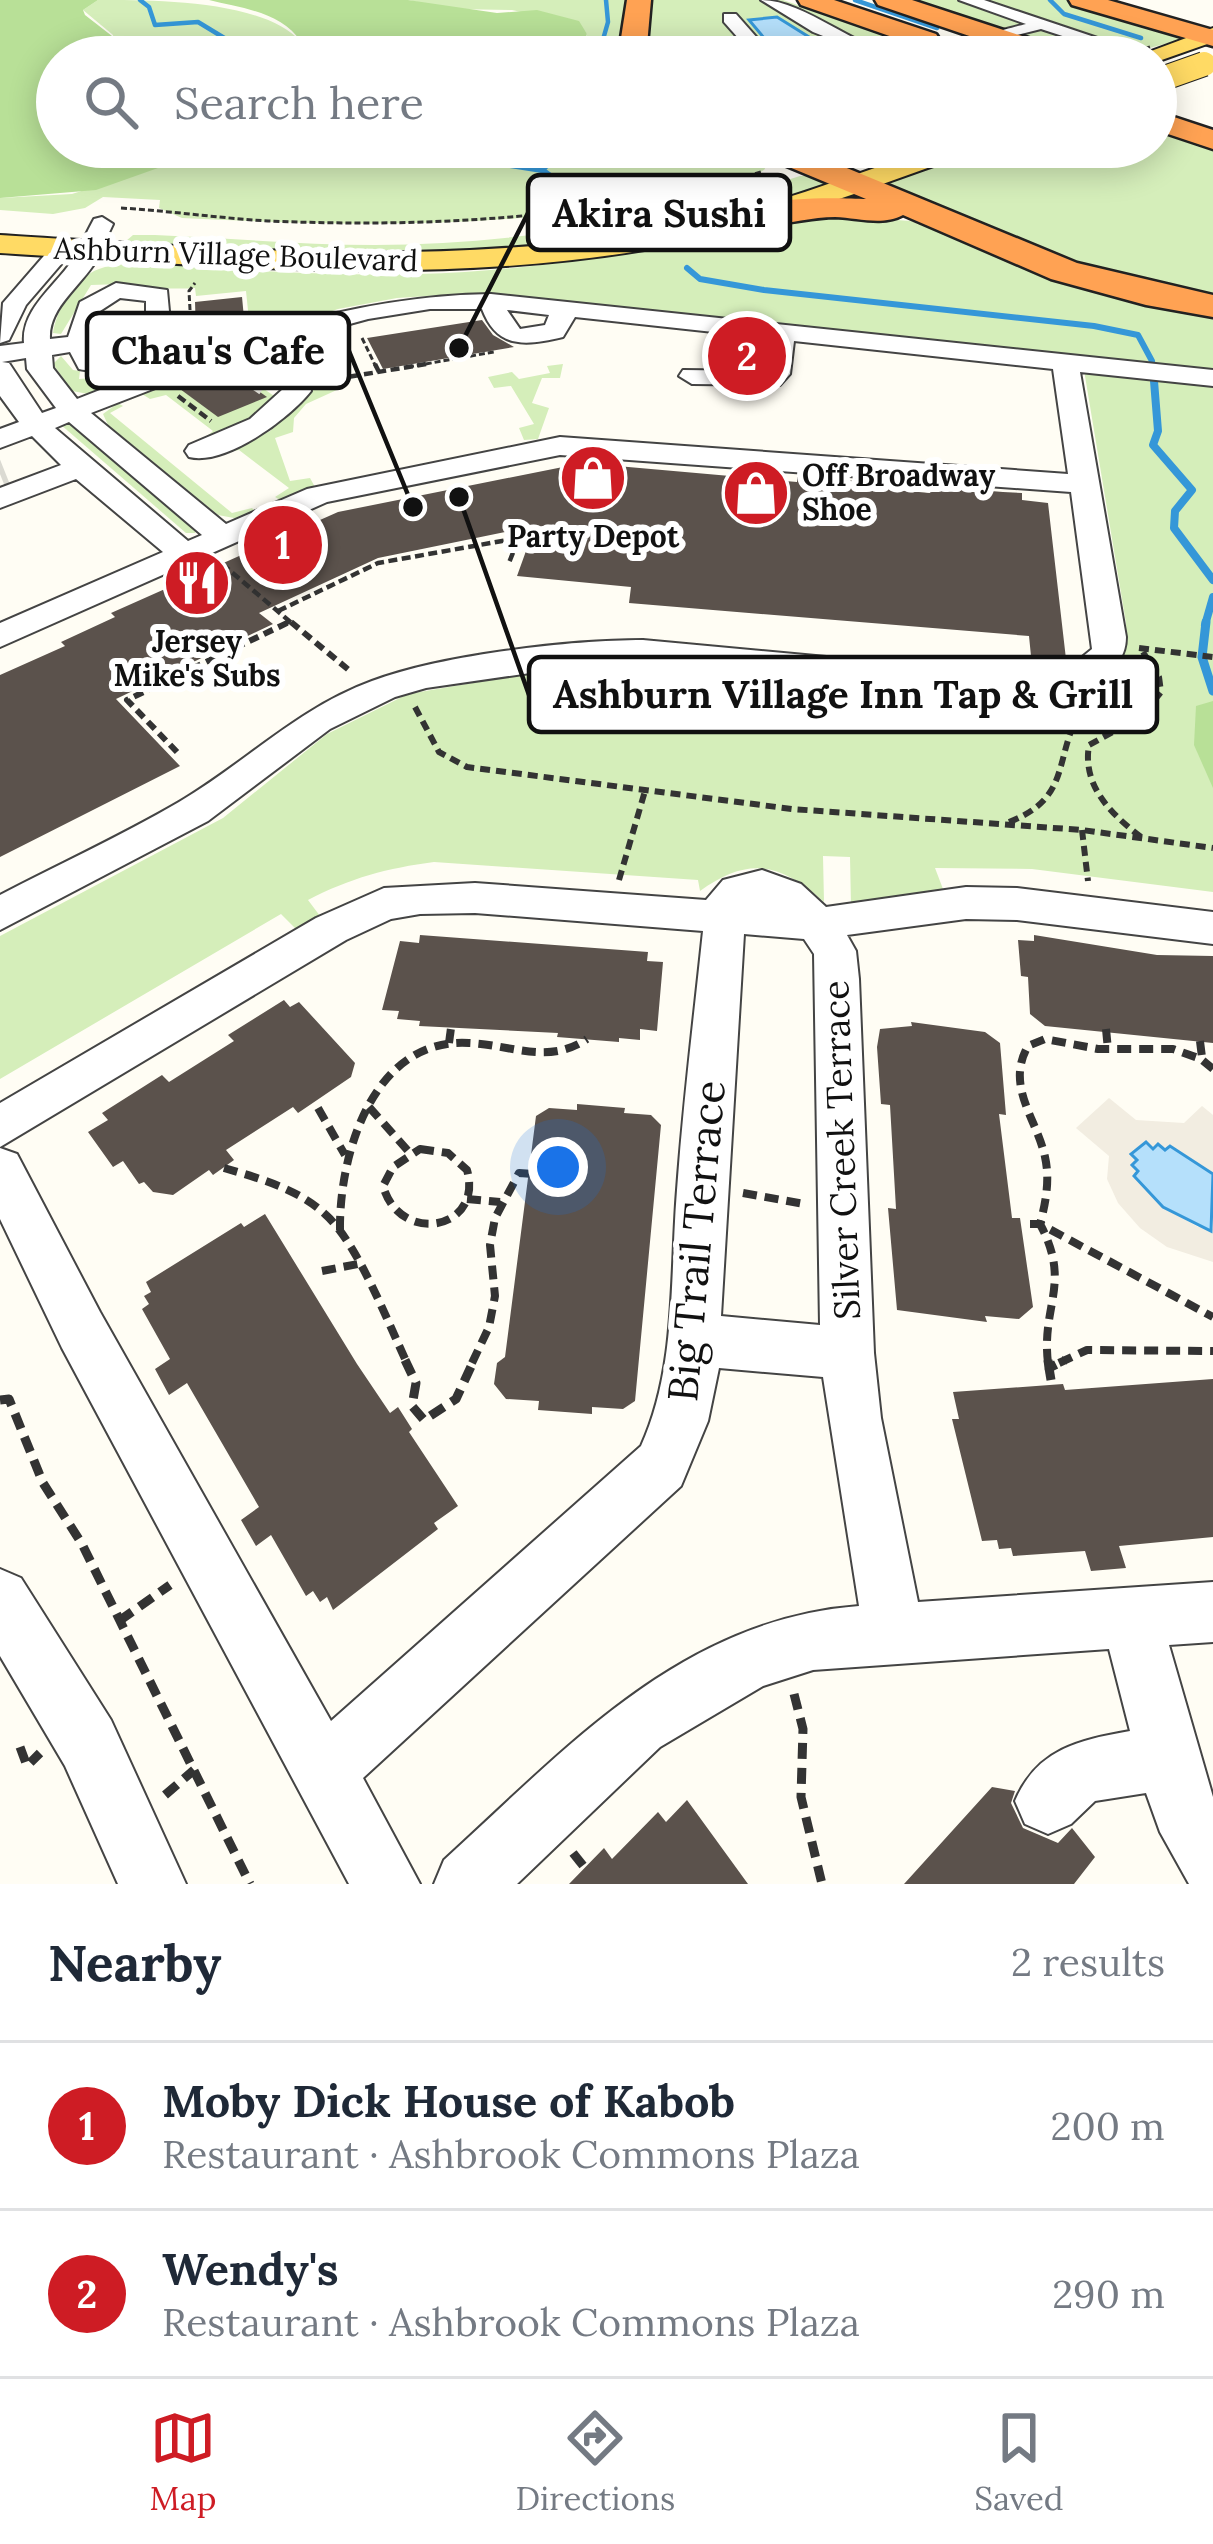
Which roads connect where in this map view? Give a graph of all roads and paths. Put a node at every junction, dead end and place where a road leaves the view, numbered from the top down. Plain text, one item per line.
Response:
1 (639, 0) edge
2 (770, 0) edge
3 (810, 0) edge
4 (887, 0) edge
5 (967, 0) edge
6 (1081, 0) edge
7 (730, 18) dead end
8 (1045, 25) junction
9 (635, 36) edge
10 (746, 36) edge
11 (829, 36) edge
12 (915, 36) edge
13 (995, 36) edge
14 (1002, 36) edge
15 (1084, 36) edge
16 (1211, 48) edge
17 (1177, 52) edge
18 (1177, 52) edge
19 (1177, 71) edge
20 (1177, 94) edge
21 (1213, 109) edge
22 (1177, 127) edge
23 (1213, 140) edge
24 (759, 168) edge
25 (778, 168) edge
26 (852, 168) joint
27 (763, 180) dead end
28 (759, 215) junction
29 (0, 218) edge
30 (578, 221) dead end
31 (950, 223) junction
32 (90, 232) junction
33 (0, 244) edge
34 (204, 271) dead end
35 (1213, 306) edge
36 (361, 324) junction
37 (191, 329) dead end
38 (782, 333) junction
39 (0, 335) edge
40 (79, 343) dead end
41 (34, 348) junction
42 (512, 349) dead end
43 (0, 354) edge
44 (241, 355) junction
45 (1065, 363) junction
46 (0, 368) edge
47 (379, 372) junction
48 (692, 376) dead end
49 (1213, 379) edge
50 (320, 382) dead end
51 (170, 390) dead end
52 (73, 412) junction
53 (37, 425) junction
54 (223, 430) dead end
55 (0, 439) edge
56 (199, 451) dead end
57 (83, 466) junction
58 (7, 479) edge
59 (1084, 484) junction
60 (207, 550) junction
61 (508, 565) dead end
62 (278, 611) junction
63 (290, 621) junction
64 (0, 636) edge
65 (1213, 657) edge
66 (383, 688) junction
67 (177, 752) dead end
68 (645, 791) junction
69 (1082, 830) junction
70 (1142, 837) junction
71 (1213, 848) edge
72 (611, 909) junction
73 (1092, 912) junction
74 (0, 914) edge
75 (722, 919) junction
76 (816, 924) junction
77 (1213, 928) edge
78 (451, 1028) dead end
79 (1106, 1030) dead end
80 (587, 1039) dead end
81 (1200, 1041) dead end
82 (449, 1043) junction
83 (1108, 1049) junction
84 (1202, 1057) junction
85 (1213, 1069) edge
86 (369, 1107) junction
87 (318, 1108) dead end
88 (0, 1126) edge
89 (410, 1154) junction
90 (345, 1155) junction
91 (0, 1168) edge
92 (224, 1168) dead end
93 (532, 1174) dead end
94 (701, 1189) junction
95 (467, 1198) junction
96 (500, 1202) junction
97 (842, 1207) junction
98 (1035, 1224) junction
99 (340, 1233) junction
100 (358, 1264) junction
101 (322, 1271) dead end
102 (1213, 1317) edge
103 (694, 1340) junction
104 (1213, 1351) edge
105 (847, 1353) junction
106 (1049, 1368) junction
107 (1052, 1380) dead end
108 (0, 1400) edge
109 (412, 1406) junction
110 (404, 1416) dead end
111 (0, 1599) edge
112 (1213, 1612) edge
113 (1131, 1618) junction
114 (894, 1634) junction
115 (783, 1650) junction
116 (1166, 1756) junction
117 (324, 1770) junction
118 (1048, 1801) dead end
119 (1212, 1856) edge
120 (152, 1884) edge
121 (250, 1884) edge
122 (386, 1884) edge
123 (468, 1884) edge
124 (822, 1884) edge

1 - 9 highway
2 - 11 street
3 - 12 highway
4 - 13 highway
5 - 8 street
6 - 16 highway
7 - 10 street
8 - 14 street
8 - 15 street
16 - 17 main road
16 - 18 street
16 - 19 main road, bridge
20 - 21 highway
22 - 23 highway
24 - 32 path
25 - 27 main road
26 - 28 main road, Ashburn Village Boulevard
26 - 31 highway
28 - 31 highway
28 - 32 main road, Ashburn Village Boulevard
29 - 32 main road, Ashburn Village Boulevard
30 - 32 main road, Ashburn Village Boulevard
31 - 35 highway
32 - 33 main road, Ashburn Village Boulevard
32 - 39 street
32 - 41 street
34 - 37 path
36 - 38 street
36 - 44 street
36 - 47 path
38 - 45 street
38 - 48 street
40 - 41 street
41 - 43 street
41 - 52 street
42 - 47 path
44 - 52 street
44 - 56 street
45 - 49 street
45 - 59 street
46 - 53 street
47 - 50 path
51 - 54 path
52 - 53 street
52 - 60 street
53 - 55 street
53 - 57 street
57 - 58 street
57 - 60 street
59 - 60 street
59 - 66 street
60 - 62 path
60 - 64 street
61 - 62 path
62 - 63 path
63 - 66 path
63 - 67 path
65 - 70 path
66 - 68 path
66 - 74 street
68 - 69 path
68 - 72 path
69 - 70 path
69 - 73 path
70 - 71 path
72 - 75 street
72 - 88 street
73 - 76 street
73 - 77 street
75 - 76 street
75 - 94 street, Big Trail Terrace
76 - 97 street, Silver Creek Terrace
78 - 82 path
79 - 83 path
80 - 82 path
81 - 84 path
82 - 86 path
83 - 84 path
83 - 98 path
84 - 85 path
86 - 89 path
86 - 90 path
87 - 90 path
89 - 95 path
89 - 95 path
90 - 99 path
91 - 117 street
92 - 99 path
93 - 96 path
94 - 97 path
94 - 103 street, Big Trail Terrace
95 - 96 path
96 - 109 path
97 - 105 street, Silver Creek Terrace
98 - 102 path
98 - 106 path
99 - 100 path
100 - 101 path
100 - 109 path
103 - 105 street
103 - 117 street, Big Trail Terrace
104 - 106 path
105 - 114 street, Silver Creek Terrace
106 - 107 path
108 - 121 path
109 - 110 path
111 - 120 street
112 - 113 street
113 - 114 street
113 - 116 street
114 - 115 street
115 - 123 street
115 - 124 path
116 - 118 street
116 - 119 street
117 - 122 street

